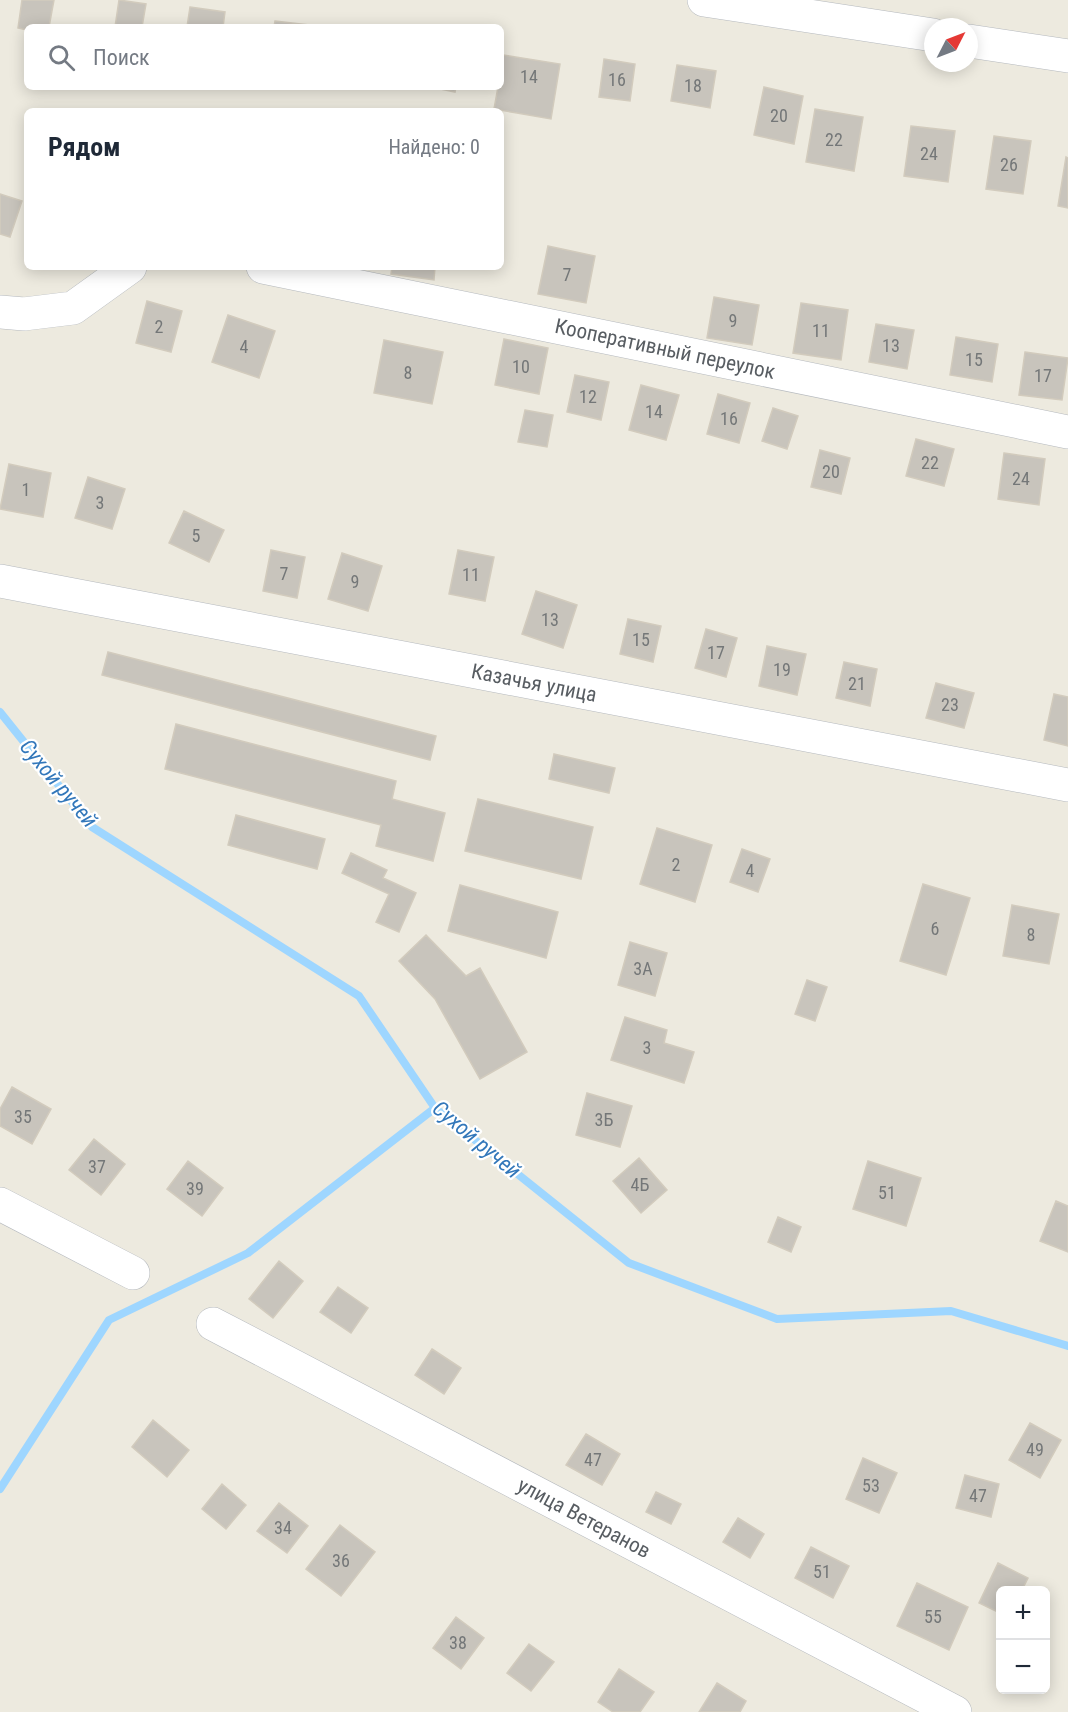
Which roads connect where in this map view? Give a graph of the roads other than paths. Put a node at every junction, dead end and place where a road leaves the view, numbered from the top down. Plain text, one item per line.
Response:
1 (704, 0) edge
2 (924, 34) edge
3 (978, 41) edge
4 (1068, 56) edge
5 (126, 270) edge
6 (278, 270) edge
7 (0, 312) edge
8 (1068, 432) edge
9 (0, 581) edge
10 (1068, 785) edge
11 (0, 1204) edge
12 (133, 1273) dead end
13 (213, 1324) dead end
14 (955, 1712) edge

1 - 2 street
3 - 4 street
5 - 7 street
6 - 8 street, Кооперативный переулок
9 - 10 street, Казачья улица
11 - 12 street
13 - 14 street, улица Ветеранов

